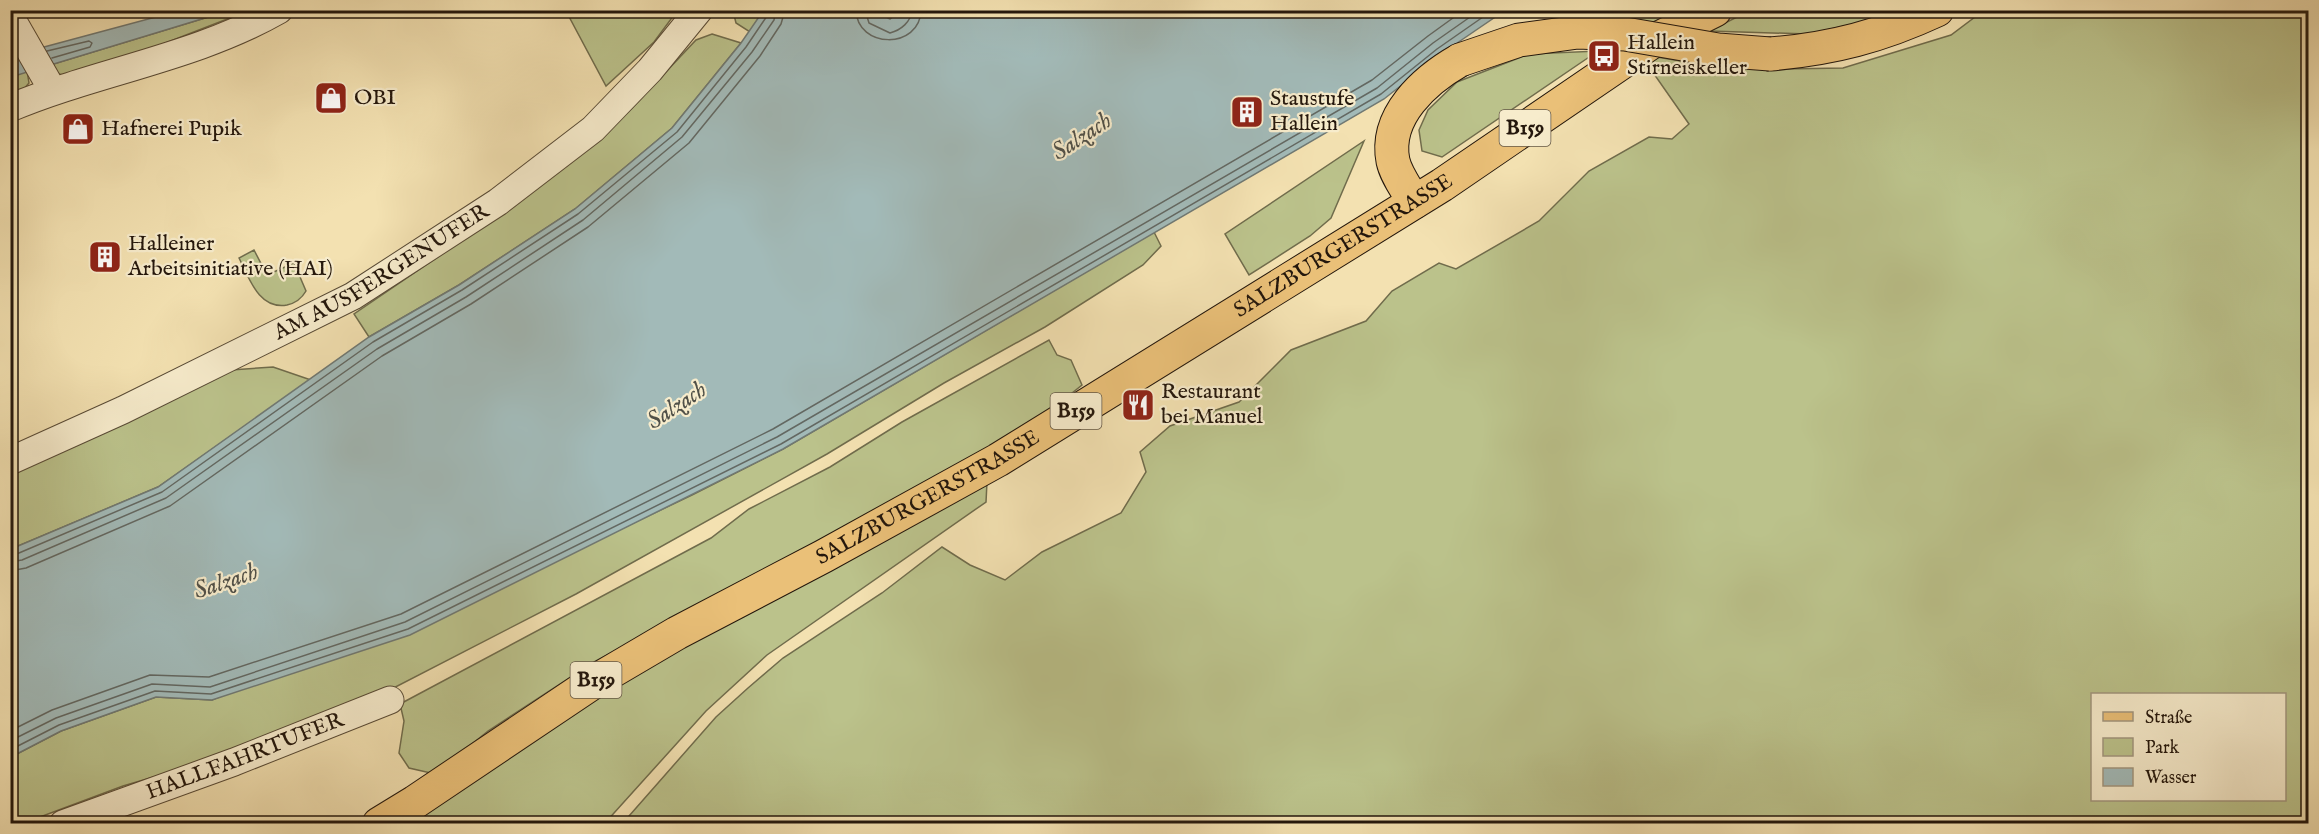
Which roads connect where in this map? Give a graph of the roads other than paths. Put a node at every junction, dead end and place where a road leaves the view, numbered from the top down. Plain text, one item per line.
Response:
1 (279, 10) edge
2 (699, 10) edge
3 (1715, 10) edge
4 (1937, 10) edge
5 (10, 16) edge
6 (48, 82) junction
7 (10, 108) edge
8 (1414, 202) junction
9 (10, 461) edge
10 (390, 700) dead end
11 (63, 824) edge
12 (379, 824) edge

1 - 6 street
2 - 9 street, AM AUSFERGENUFER
3 - 8 main road, SALZBURGERSTRASSE / B159
4 - 8 main road, bridge
5 - 6 street
6 - 7 street
8 - 12 main road, SALZBURGERSTRASSE / B159
10 - 11 street, HALLFAHRTUFER

